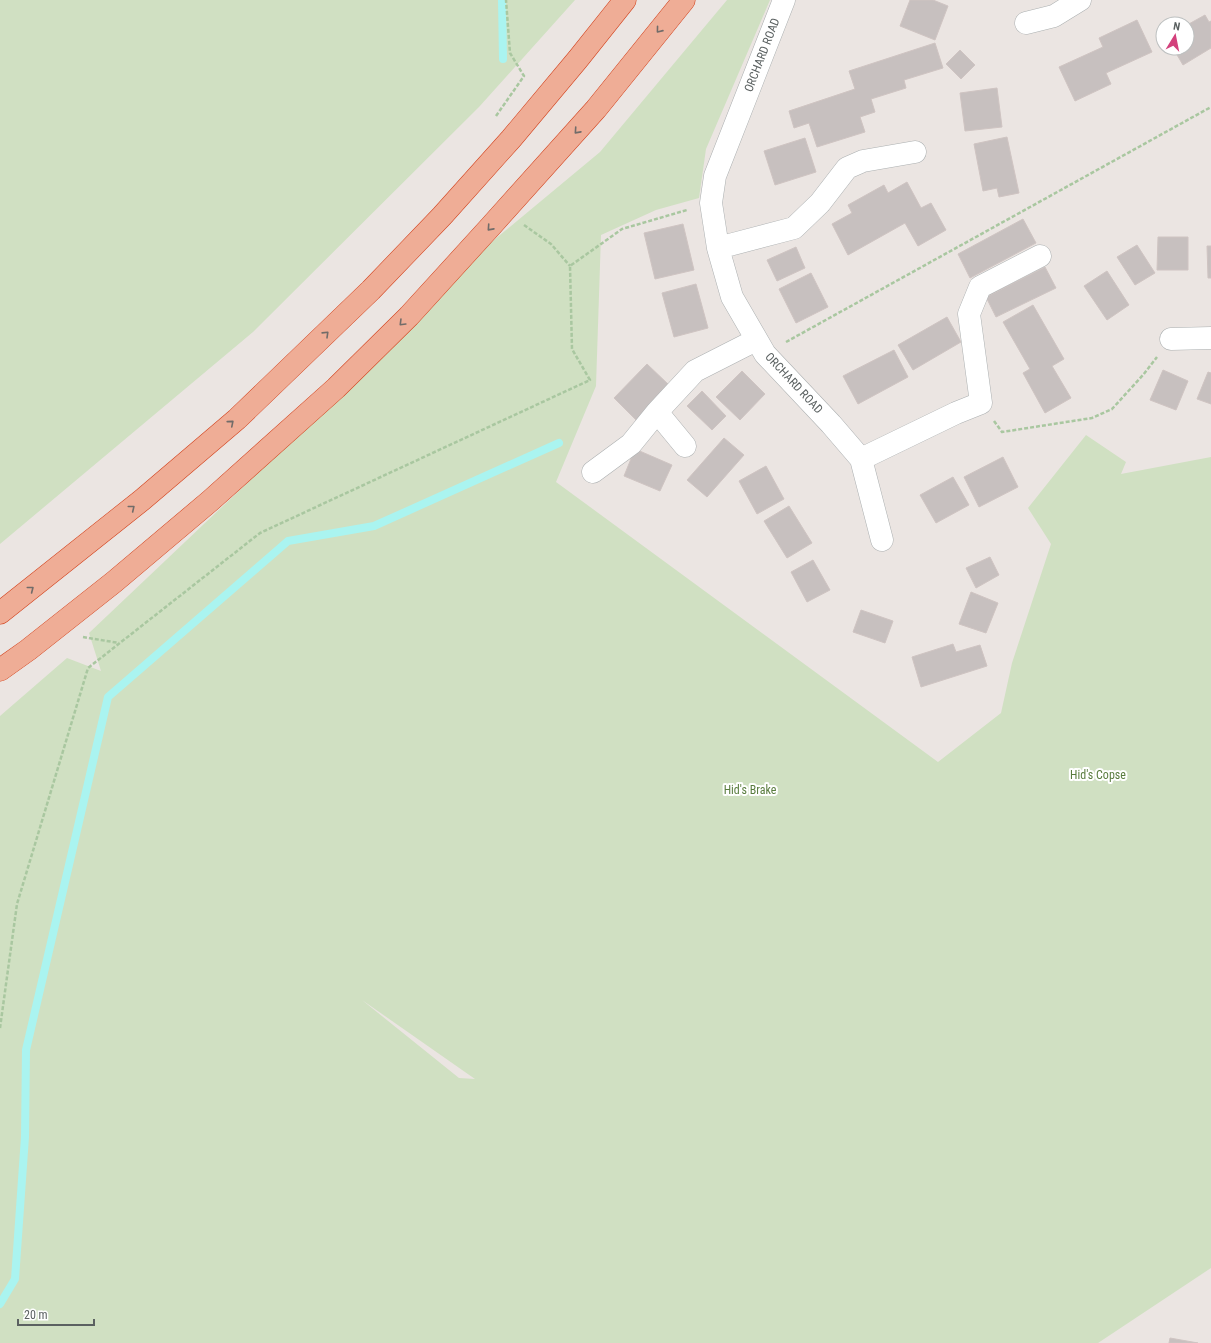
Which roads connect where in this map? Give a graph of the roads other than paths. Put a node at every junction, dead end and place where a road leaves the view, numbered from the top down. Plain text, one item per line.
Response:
1 (625, 0) edge
2 (684, 0) edge
3 (784, 0) edge
4 (1080, 0) edge
5 (1026, 23) dead end
6 (915, 152) dead end
7 (718, 248) junction
8 (1040, 256) dead end
9 (1211, 338) edge
10 (1170, 339) road end
11 (761, 347) junction
12 (657, 412) junction
13 (685, 446) dead end
14 (861, 459) junction
15 (593, 472) dead end
16 (882, 540) dead end
17 (0, 613) edge
18 (0, 670) edge

17 -> 1 highway
2 -> 18 highway
3 - 7 street, ORCHARD ROAD
4 - 5 street
6 - 7 street
7 - 11 street, ORCHARD ROAD
8 - 14 street
9 - 10 street
11 - 12 street
11 - 14 street, ORCHARD ROAD
12 - 13 street
12 - 15 street
14 - 16 street

